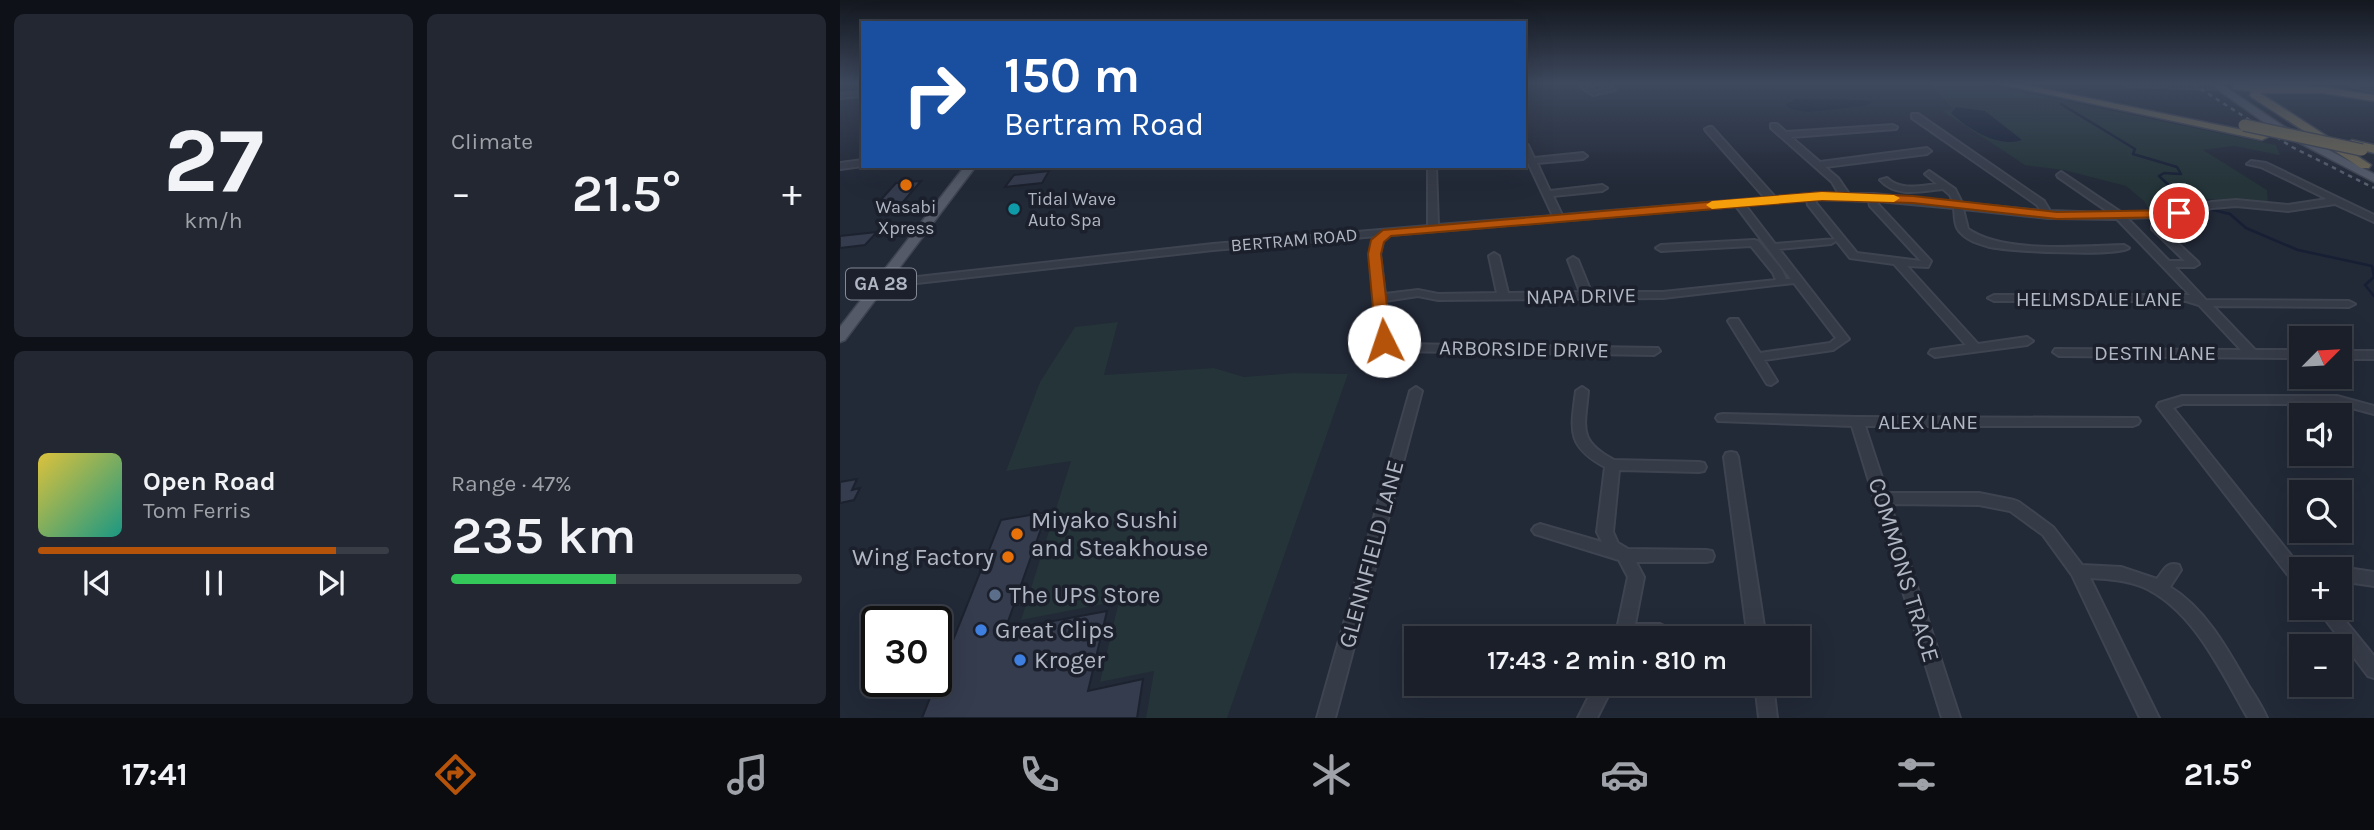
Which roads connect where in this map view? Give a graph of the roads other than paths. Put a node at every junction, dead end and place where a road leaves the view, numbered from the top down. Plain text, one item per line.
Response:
1 (1917, 118) edge
2 (2167, 118) edge
3 (2212, 118) edge
4 (2264, 118) edge
5 (2282, 118) edge
6 (2288, 118) edge
7 (1774, 126) dead end
8 (1893, 127) dead end
9 (1709, 129) dead end
10 (1784, 135) junction
11 (1526, 149) edge
12 (2365, 149) edge
13 (1927, 151) dead end
14 (1583, 156) dead end
15 (860, 161) edge
16 (1532, 162) junction
17 (2251, 164) dead end
18 (1817, 165) junction
19 (2371, 165) edge
20 (840, 166) edge
21 (969, 168) edge
22 (1432, 168) edge
23 (1929, 174) dead end
24 (2061, 174) dead end
25 (2374, 179) edge
26 (1884, 180) dead end
27 (1943, 186) junction
28 (1602, 188) dead end
29 (1547, 194) junction
30 (1845, 196) junction
31 (1812, 197) junction
32 (1874, 197) junction
33 (1772, 200) junction
34 (2335, 201) junction
35 (1738, 203) junction
36 (1959, 206) junction
37 (2048, 215) junction
38 (2119, 215) junction
39 (1558, 218) junction
40 (2374, 219) edge
41 (2155, 227) dead end
42 (1433, 228) junction
43 (1387, 233) junction
44 (1831, 241) dead end
45 (1772, 247) junction
46 (2124, 247) dead end
47 (1661, 248) dead end
48 (1493, 256) dead end
49 (1573, 260) dead end
50 (1895, 260) junction
51 (2166, 264) junction
52 (1924, 265) junction
53 (1915, 279) junction
54 (881, 284) junction
55 (1587, 295) junction
56 (1503, 296) junction
57 (1380, 298) junction
58 (1994, 298) dead end
59 (2203, 303) junction
60 (2349, 304) dead end
61 (1734, 321) dead end
62 (840, 337) edge
63 (2027, 341) dead end
64 (1975, 347) junction
65 (1654, 351) dead end
66 (2059, 352) dead end
67 (1935, 353) dead end
68 (2251, 353) junction
69 (2289, 354) edge
70 (2352, 355) edge
71 (2374, 355) edge
72 (1756, 357) junction
73 (1771, 381) dead end
74 (1416, 391) dead end
75 (1582, 391) dead end
76 (2374, 410) edge
77 (1723, 418) dead end
78 (2133, 421) dead end
79 (1857, 422) junction
80 (1731, 457) dead end
81 (1612, 465) junction
82 (1699, 467) dead end
83 (1883, 498) junction
84 (1540, 530) dead end
85 (1625, 555) junction
86 (1706, 556) dead end
87 (2289, 561) edge
88 (2173, 570) dead end
89 (2078, 571) junction
90 (2352, 576) edge
91 (2374, 579) edge
92 (2161, 587) junction
93 (2334, 620) edge
94 (1627, 626) edge
95 (1755, 626) edge
96 (2374, 670) edge
97 (1599, 696) edge
98 (1765, 696) edge
99 (1326, 718) edge
100 (1587, 718) edge
101 (1768, 718) edge
102 (1951, 718) edge
103 (2150, 718) edge
104 (2258, 718) edge

1 - 37 street
2 - 19 highway
3 - 12 highway, bridge
4 - 25 main road
5 - 19 main road
6 - 19 highway
7 - 10 street
8 - 10 street
9 - 33 street
10 - 18 street
11 - 16 street
13 - 18 street
14 - 16 street
15 - 20 street
16 - 29 street
17 - 34 street
18 - 30 street
21 - 54 main road, GA 28
22 - 42 street
23 - 27 street
24 - 38 street
26 - 27 street
27 - 36 street
28 - 29 street
29 - 39 street
30 - 31 street, BERTRAM ROAD
30 - 32 street, BERTRAM ROAD
31 - 33 street, BERTRAM ROAD
31 - 50 street
32 - 36 street, BERTRAM ROAD
32 - 52 street
33 - 35 street, BERTRAM ROAD
34 - 38 street, BERTRAM ROAD
34 - 40 street
35 - 39 street, BERTRAM ROAD
35 - 45 street
36 - 37 street, BERTRAM ROAD
36 - 46 street
37 - 38 street, BERTRAM ROAD
38 - 51 street
39 - 42 street, BERTRAM ROAD
41 - 51 street
42 - 43 street, BERTRAM ROAD
43 - 54 street, BERTRAM ROAD
43 - 57 street, ARBORSIDE DRIVE
44 - 45 street
45 - 72 street
47 - 55 street, NAPA DRIVE
48 - 56 street
49 - 55 street
50 - 52 street
50 - 53 street
51 - 59 street
52 - 53 street
53 - 64 street
54 - 62 main road, GA 28
55 - 56 street, NAPA DRIVE
56 - 57 street, NAPA DRIVE
57 - 65 street, ARBORSIDE DRIVE
58 - 59 street, HELMSDALE LANE
59 - 60 street, HELMSDALE LANE
59 - 68 street
61 - 72 street
63 - 64 street
64 - 67 street
66 - 68 street, DESTIN LANE
68 - 69 street, DESTIN LANE
70 - 71 street
72 - 73 street
74 - 99 street, GLENNFIELD LANE
75 - 81 street
76 - 87 street
77 - 79 street, ALEX LANE
78 - 79 street, ALEX LANE
79 - 83 street, COMMONS TRACE
80 - 95 street
81 - 82 street
81 - 85 street
83 - 89 street
83 - 102 street, COMMONS TRACE
84 - 85 street
85 - 86 street
85 - 94 street
88 - 92 street
89 - 92 street
89 - 103 street
90 - 91 street
92 - 104 street
93 - 96 street
97 - 100 street
98 - 101 street

